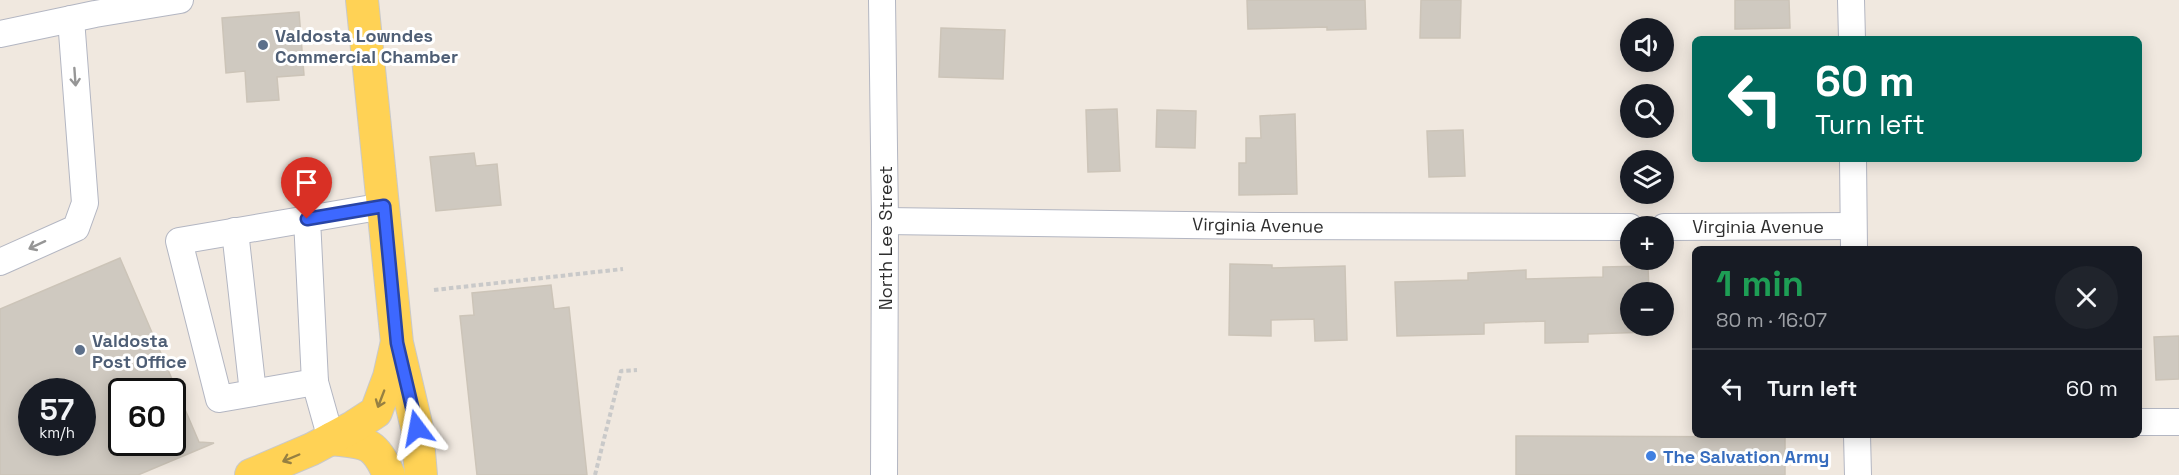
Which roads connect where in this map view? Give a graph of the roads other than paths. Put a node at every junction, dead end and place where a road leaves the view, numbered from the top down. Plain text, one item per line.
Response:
1 (180, 0) edge
2 (362, 0) edge
3 (882, 0) edge
4 (1851, 0) edge
5 (87, 11) edge
6 (0, 34) edge
7 (1852, 36) edge
8 (1853, 162) edge
9 (384, 206) junction
10 (307, 219) junction
11 (885, 221) junction
12 (1620, 227) edge
13 (1674, 228) edge
14 (235, 231) junction
15 (1853, 237) edge
16 (0, 262) edge
17 (397, 343) junction
18 (315, 382) junction
19 (253, 393) junction
20 (2142, 422) edge
21 (2179, 422) edge
22 (1857, 438) edge
23 (331, 439) junction
24 (251, 475) edge
25 (389, 475) edge
26 (421, 475) edge
27 (884, 475) edge
28 (1858, 475) edge

1 - 5 street
2 - 9 main road
3 - 11 street, North Lee Street
4 - 7 street
5 - 6 street
5 -> 16 street
8 - 15 street
9 - 10 street
9 - 17 main road
10 - 14 street
10 - 18 street
11 - 12 street, Virginia Avenue
11 - 27 street, North Lee Street
13 - 15 street, Virginia Avenue
14 - 19 street
14 - 19 street
17 -> 23 main road
17 - 26 main road
18 - 19 street
18 - 23 street
20 - 21 street
22 - 28 street
23 -> 24 main road
23 - 25 main road

